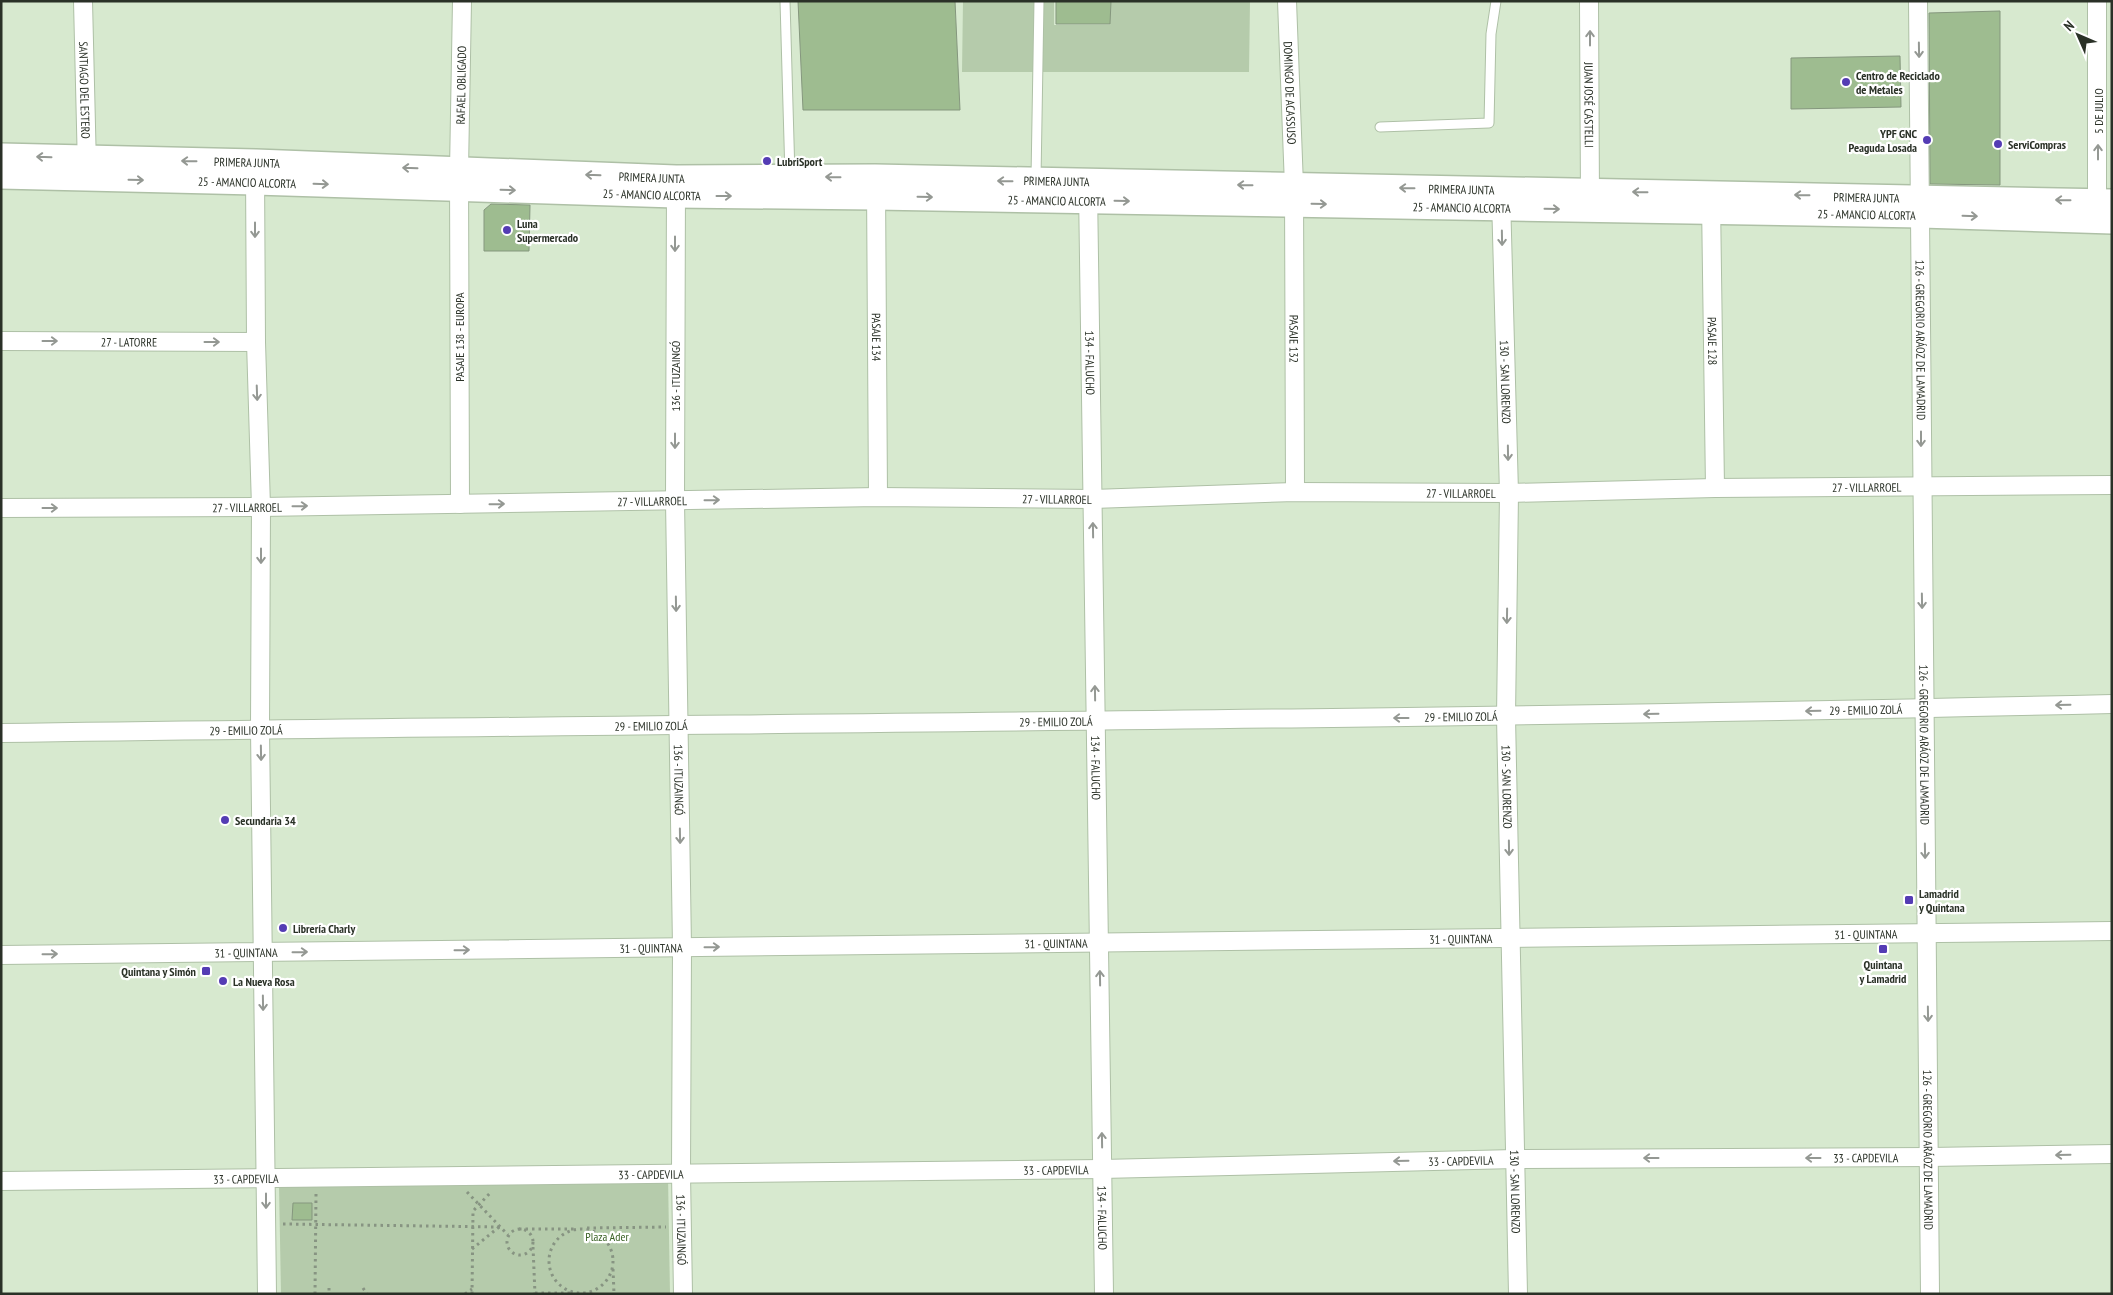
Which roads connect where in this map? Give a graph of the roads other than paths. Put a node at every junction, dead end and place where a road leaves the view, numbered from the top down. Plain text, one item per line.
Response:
1 (83, 1) edge
2 (462, 1) edge
3 (785, 1) edge
4 (1039, 1) edge
5 (1287, 1) edge
6 (1496, 1) edge
7 (1589, 1) edge
8 (1918, 1) edge
9 (2097, 1) edge
10 (1380, 127) dead end
11 (1, 156) edge
12 (87, 169) junction
13 (255, 172) junction
14 (1, 176) edge
15 (790, 176) junction
16 (459, 179) junction
17 (1036, 181) junction
18 (676, 187) junction
19 (876, 187) junction
20 (1088, 192) junction
21 (1294, 195) junction
22 (1501, 199) junction
23 (1590, 200) junction
24 (1711, 202) junction
25 (1921, 206) junction
26 (2105, 211) edge
27 (1, 341) edge
28 (256, 342) junction
29 (2112, 485) edge
30 (1921, 487) junction
31 (1715, 488) junction
32 (1295, 492) junction
33 (1509, 492) junction
34 (878, 497) junction
35 (1093, 499) junction
36 (675, 501) junction
37 (460, 504) junction
38 (261, 507) junction
39 (1, 508) edge
40 (2112, 704) edge
41 (1924, 709) junction
42 (1506, 717) junction
43 (1096, 720) junction
44 (677, 724) junction
45 (260, 729) junction
46 (1, 733) edge
47 (2112, 931) edge
48 (1926, 933) junction
49 (1512, 938) junction
50 (1099, 942) junction
51 (682, 947) junction
52 (262, 952) junction
53 (1, 955) edge
54 (2112, 1154) edge
55 (1930, 1157) junction
56 (1515, 1159) junction
57 (1102, 1169) junction
58 (681, 1174) junction
59 (266, 1179) junction
60 (1, 1182) edge
61 (267, 1294) edge
62 (683, 1294) edge
63 (1104, 1294) edge
64 (1518, 1294) edge
65 (1930, 1294) edge

1 - 12 street, SANTIAGO DEL ESTERO
2 - 16 street, RAFAEL OBLIGADO
3 - 15 lane
4 - 17 lane
5 - 21 street, DOMINGO DE ACASSUSO
6 - 10 lane
23 -> 7 street, JUAN JOSÉ CASTELLI
8 -> 25 street, 126 - GREGORIO ARÁOZ DE LAMADRID
26 -> 9 street, 5 DE JULIO
12 -> 11 main road, PRIMERA JUNTA
12 - 13 main road, PRIMERA JUNTA
12 - 14 main road
13 - 16 main road, 25 - AMANCIO ALCORTA
13 -> 28 street
15 - 18 main road, PRIMERA JUNTA
19 -> 15 main road, PRIMERA JUNTA
16 - 18 main road, 25 - AMANCIO ALCORTA
16 - 37 street, PASAJE 138 - EUROPA
17 -> 19 main road, PRIMERA JUNTA
17 - 20 main road, PRIMERA JUNTA
18 -> 19 main road, 25 - AMANCIO ALCORTA
18 -> 36 street, 136 - ITUZAINGÓ
19 -> 20 main road, 25 - AMANCIO ALCORTA
19 - 34 street, PASAJE 134
20 - 21 main road, PRIMERA JUNTA
20 - 35 street, 134 - FALUCHO
21 - 22 main road, PRIMERA JUNTA
21 - 32 street, PASAJE 132
22 - 23 main road, PRIMERA JUNTA
22 -> 33 street, 130 - SAN LORENZO
23 - 24 main road, PRIMERA JUNTA
24 - 25 main road, PRIMERA JUNTA
24 - 31 street, PASAJE 128
25 - 26 main road, PRIMERA JUNTA
25 -> 30 street, 126 - GREGORIO ARÁOZ DE LAMADRID
27 -> 28 street, 27 - LATORRE
28 -> 38 street
29 - 30 street, 27 - VILLARROEL
30 - 31 street, 27 - VILLARROEL
30 -> 41 street, 126 - GREGORIO ARÁOZ DE LAMADRID
31 - 33 street, 27 - VILLARROEL
32 - 33 street, 27 - VILLARROEL
32 - 35 street, 27 - VILLARROEL
33 -> 42 street, 130 - SAN LORENZO
34 - 35 street, 27 - VILLARROEL
36 -> 34 street, 27 - VILLARROEL
43 -> 35 street, 134 - FALUCHO
37 -> 36 street, 27 - VILLARROEL
36 -> 44 street, 136 - ITUZAINGÓ
38 -> 37 street, 27 - VILLARROEL
39 -> 38 street, 27 - VILLARROEL
38 -> 45 street
40 -> 41 street, 29 - EMILIO ZOLÁ
41 -> 42 street, 29 - EMILIO ZOLÁ
41 -> 48 street, 126 - GREGORIO ARÁOZ DE LAMADRID
42 -> 43 street, 29 - EMILIO ZOLÁ
42 -> 49 street, 130 - SAN LORENZO
43 - 44 street, 29 - EMILIO ZOLÁ
43 - 50 street, 134 - FALUCHO
44 - 45 street, 29 - EMILIO ZOLÁ
44 -> 51 street, 136 - ITUZAINGÓ
45 - 46 street, 29 - EMILIO ZOLÁ
45 -> 52 street
47 - 48 street, 31 - QUINTANA
48 - 49 street, 31 - QUINTANA
48 -> 55 street, 126 - GREGORIO ARÁOZ DE LAMADRID
49 - 50 street, 31 - QUINTANA
49 - 56 street, 130 - SAN LORENZO
51 -> 50 street, 31 - QUINTANA
57 -> 50 street, 134 - FALUCHO
52 -> 51 street, 31 - QUINTANA
51 - 58 street, 136 - ITUZAINGÓ
53 -> 52 street, 31 - QUINTANA
52 -> 59 street
54 -> 55 street, 33 - CAPDEVILA
55 -> 56 street, 33 - CAPDEVILA
55 - 65 street, 126 - GREGORIO ARÁOZ DE LAMADRID
56 -> 57 street, 33 - CAPDEVILA
56 - 64 street, 130 - SAN LORENZO
57 - 58 street, 33 - CAPDEVILA
57 - 63 street, 134 - FALUCHO
58 - 59 street, 33 - CAPDEVILA
58 - 62 street, 136 - ITUZAINGÓ
59 - 60 street, 33 - CAPDEVILA
59 -> 61 street

